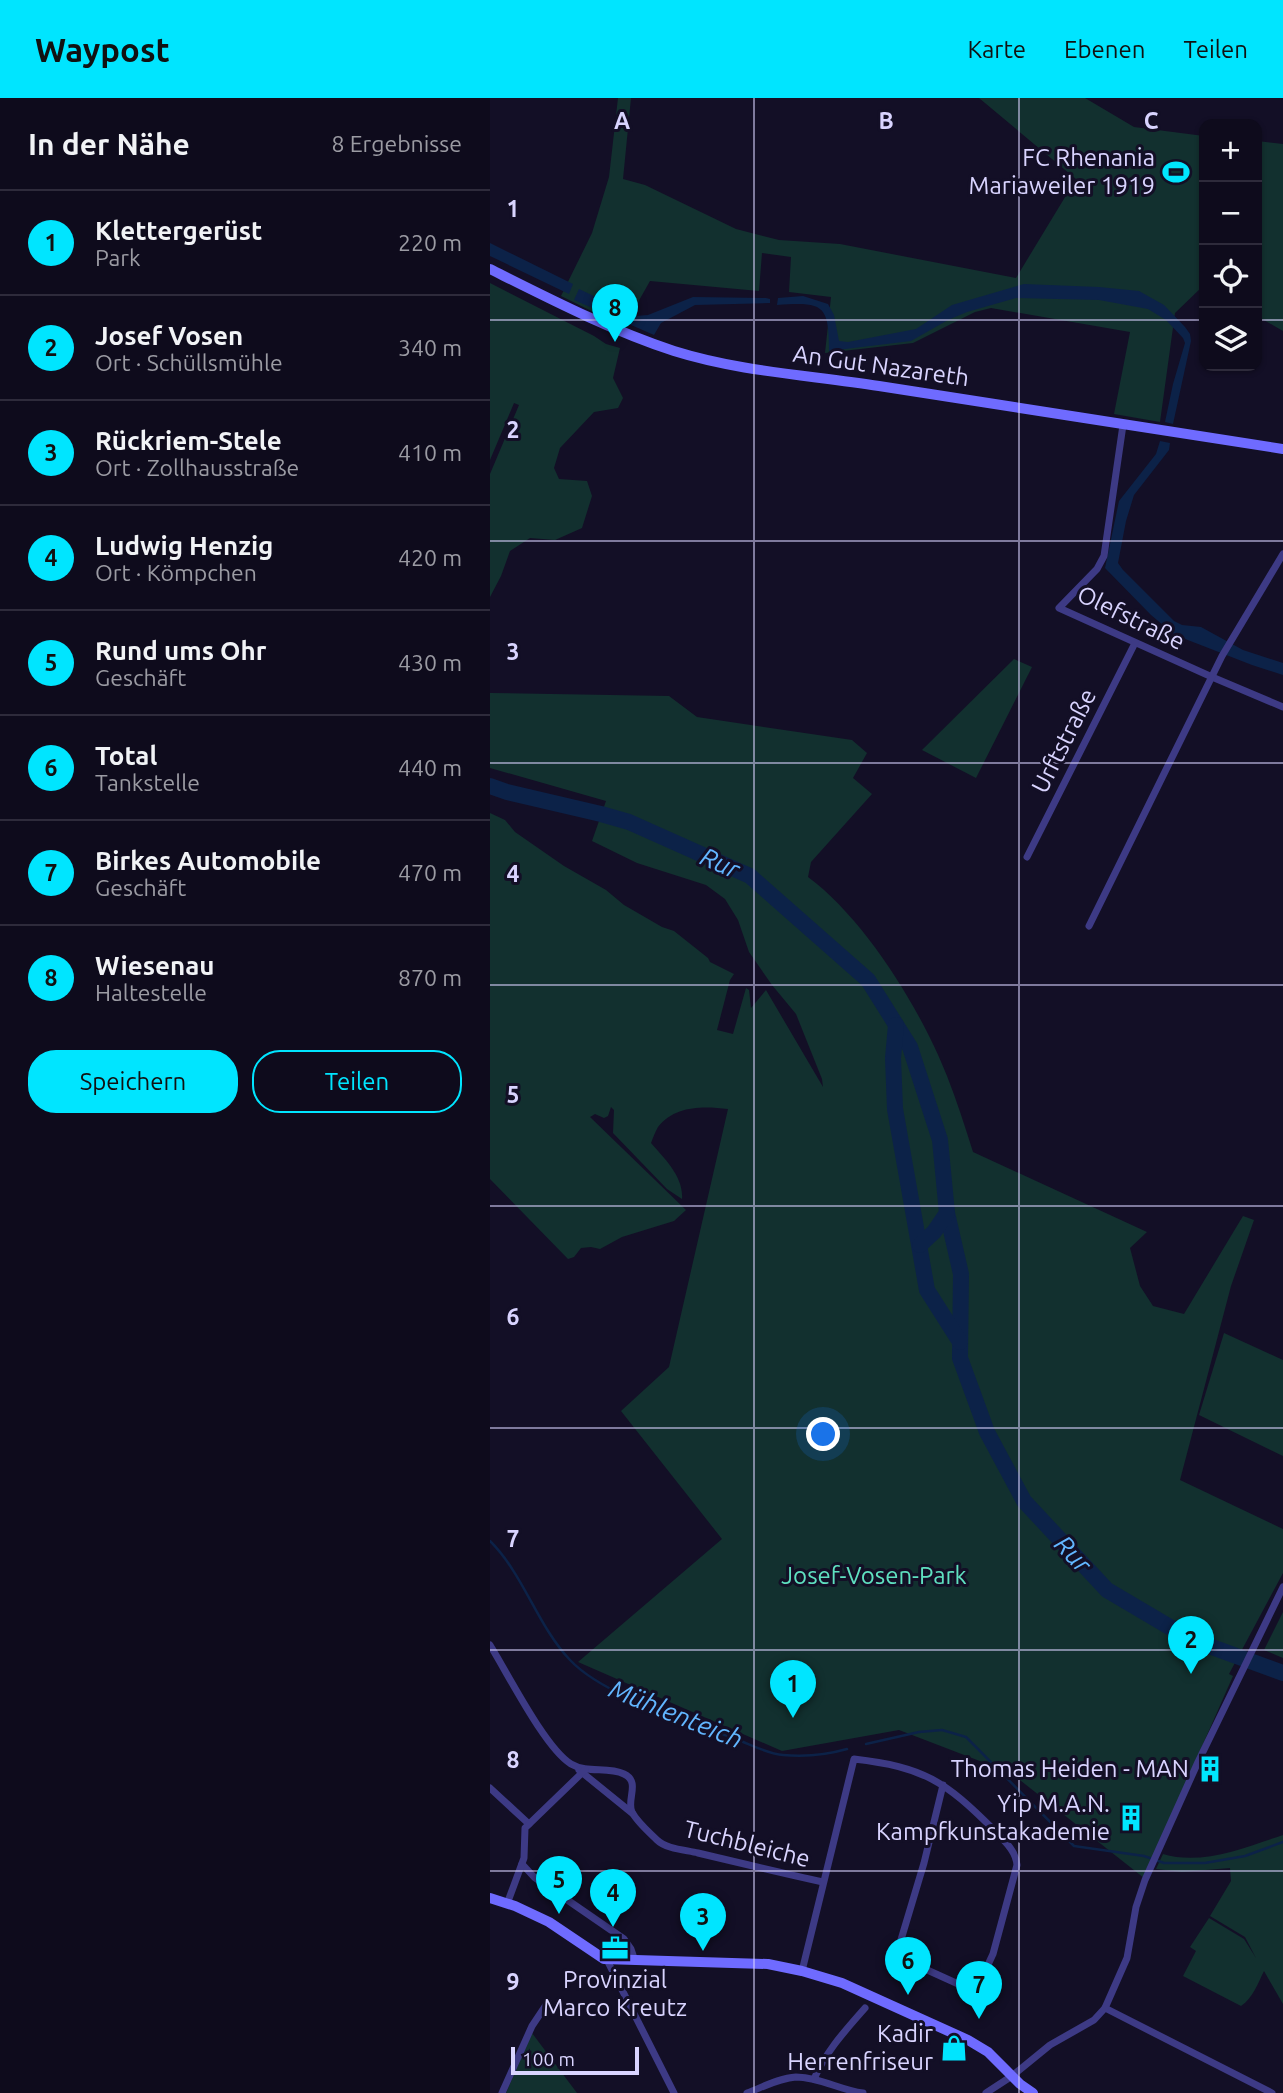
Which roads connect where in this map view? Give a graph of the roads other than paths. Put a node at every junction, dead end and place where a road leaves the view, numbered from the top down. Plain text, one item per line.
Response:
1 (490, 269) edge
2 (1123, 425) junction
3 (1283, 449) edge
4 (1283, 554) edge
5 (1135, 643) junction
6 (1212, 677) junction
7 (1283, 707) edge
8 (1027, 857) dead end
9 (1090, 926) dead end
10 (1283, 1587) edge
11 (490, 1645) edge
12 (584, 1771) junction
13 (943, 1785) junction
14 (490, 1788) edge
15 (633, 1814) junction
16 (529, 1824) junction
17 (522, 1864) junction
18 (823, 1882) junction
19 (490, 1898) edge
20 (507, 1904) junction
21 (607, 1960) junction
22 (635, 1961) junction
23 (802, 1971) junction
24 (548, 2002) dead end
25 (865, 2008) dead end
26 (1105, 2008) junction
27 (1012, 2076) junction
28 (814, 2080) junction
29 (1256, 2084) junction
30 (502, 2093) edge
31 (674, 2093) edge
32 (747, 2093) edge
33 (863, 2093) edge
34 (990, 2093) edge
35 (1033, 2093) edge
36 (1251, 2093) edge
37 (1272, 2093) edge

1 - 2 main road, An Gut Nazareth
2 - 3 main road, An Gut Nazareth
2 - 5 street, Olefstraße
4 - 6 street
5 - 6 street, Olefstraße
5 - 8 street, Urftstraße
6 - 7 street, Olefstraße
6 - 9 street
10 - 26 street
11 - 12 street, Tuchbleiche
12 - 15 street, Tuchbleiche
12 - 15 street, Tuchbleiche
12 - 16 street
13 - 13 street
13 - 18 street
14 - 16 street
15 - 18 street, Tuchbleiche
16 - 17 street
17 - 20 street
17 - 22 street
18 - 23 street
19 - 20 main road
20 - 21 main road
21 - 22 main road
21 - 31 street
22 - 23 main road
23 - 27 main road
24 - 30 street
25 - 28 street
26 - 27 street
26 - 29 street
27 - 34 street
27 - 35 main road
28 - 32 street
28 - 33 street
29 - 36 street
29 - 37 street

